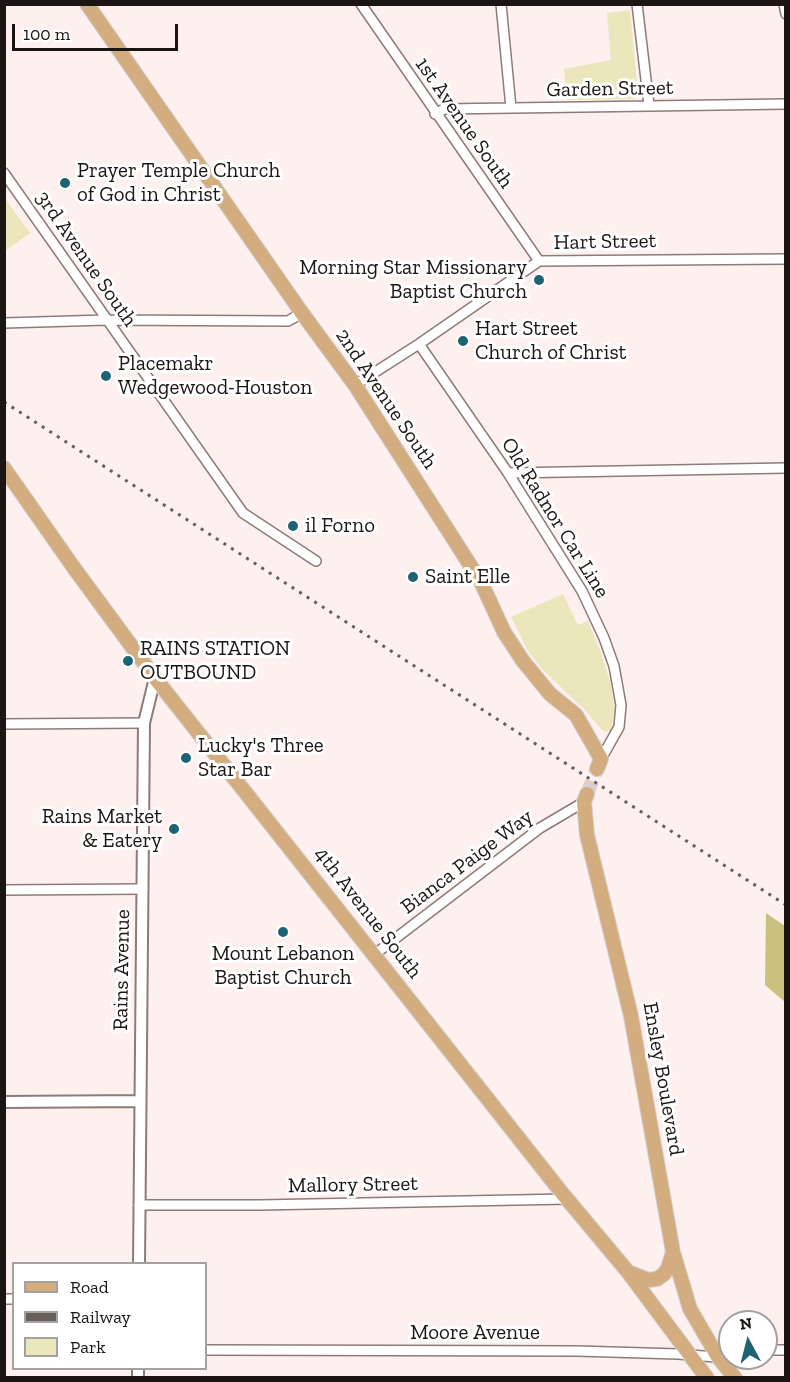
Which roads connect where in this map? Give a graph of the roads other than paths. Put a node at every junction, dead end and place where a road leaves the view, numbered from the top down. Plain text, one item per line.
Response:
1 (87, 4) edge
2 (361, 4) edge
3 (501, 4) edge
4 (638, 4) edge
5 (784, 4) edge
6 (786, 14) edge
7 (649, 105) junction
8 (786, 105) edge
9 (511, 108) junction
10 (435, 114) junction
11 (4, 173) edge
12 (786, 259) edge
13 (539, 261) junction
14 (302, 313) junction
15 (106, 320) junction
16 (4, 323) edge
17 (419, 344) junction
18 (355, 385) junction
19 (786, 468) edge
20 (5, 470) edge
21 (508, 473) junction
22 (316, 561) dead end
23 (155, 678) junction
24 (144, 723) junction
25 (4, 724) edge
26 (599, 764) joint
27 (586, 798) joint
28 (143, 889) junction
29 (4, 890) edge
30 (375, 954) junction
31 (139, 1101) junction
32 (4, 1102) edge
33 (567, 1198) junction
34 (139, 1204) junction
35 (673, 1252) junction
36 (139, 1262) edge
37 (628, 1272) junction
38 (207, 1350) edge
39 (690, 1354) junction
40 (718, 1357) joint
41 (707, 1377) edge

1 - 14 main road, 2nd Avenue South
2 - 10 street, 1st Avenue South
3 - 9 street
4 - 7 street
5 - 6 street
7 - 8 street, Garden Street
7 - 9 street, Garden Street
9 - 10 street, Garden Street
10 - 13 street, 1st Avenue South
11 - 15 street, 3rd Avenue South
12 - 13 street, Hart Street
13 - 17 street, Hart Street
14 - 15 street
14 - 18 main road, 2nd Avenue South
15 - 16 street
15 - 22 street, 3rd Avenue South
17 - 18 street, Hart Street
17 - 21 street, Old Radnor Car Line
18 - 26 main road, 2nd Avenue South
19 - 21 street
20 - 23 main road, 4th Avenue South
21 - 26 street, Old Radnor Car Line
23 - 24 street, Rains Avenue
23 - 30 main road, 4th Avenue South
24 - 25 street
24 - 28 street, Rains Avenue
27 - 30 street, Bianca Paige Way
27 - 35 main road, Ensley Boulevard
28 - 29 street
28 - 31 street, Rains Avenue
30 - 33 main road, 4th Avenue South
31 - 32 street
31 - 34 street, Rains Avenue
33 - 34 street, Mallory Street
33 - 37 main road, 4th Avenue South
34 - 36 street, Rains Avenue
35 - 37 main road
35 - 40 main road, Ensley Boulevard
37 - 39 main road, 4th Avenue South
38 - 39 street, Moore Avenue
39 - 40 street, Moore Avenue
39 - 41 main road, 4th Avenue South

